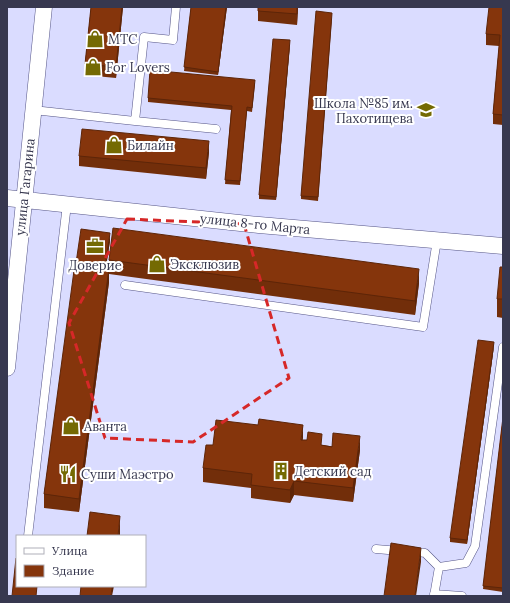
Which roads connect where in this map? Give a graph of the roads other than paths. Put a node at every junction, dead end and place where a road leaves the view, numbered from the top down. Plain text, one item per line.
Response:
1 (44, 7) edge
2 (176, 7) edge
3 (33, 110) junction
4 (135, 120) junction
5 (216, 129) dead end
6 (7, 198) edge
7 (23, 200) junction
8 (67, 204) junction
9 (437, 240) junction
10 (503, 246) edge
11 (125, 285) dead end
12 (503, 347) edge
13 (7, 368) edge
14 (28, 535) edge
15 (376, 549) dead end
16 (439, 567) junction
17 (434, 595) edge
18 (462, 596) edge

1 - 3 street, улица Гагарина
2 - 4 lane
3 - 4 lane
3 - 7 street, улица Гагарина
4 - 5 lane
6 - 7 street, улица 8-го Марта
7 - 8 street, улица 8-го Марта
7 - 13 street, улица Гагарина
8 - 9 street, улица 8-го Марта
8 - 14 lane
9 - 10 street, улица 8-го Марта
9 - 11 lane
12 - 16 lane
15 - 16 lane
16 - 17 lane
17 - 18 lane

